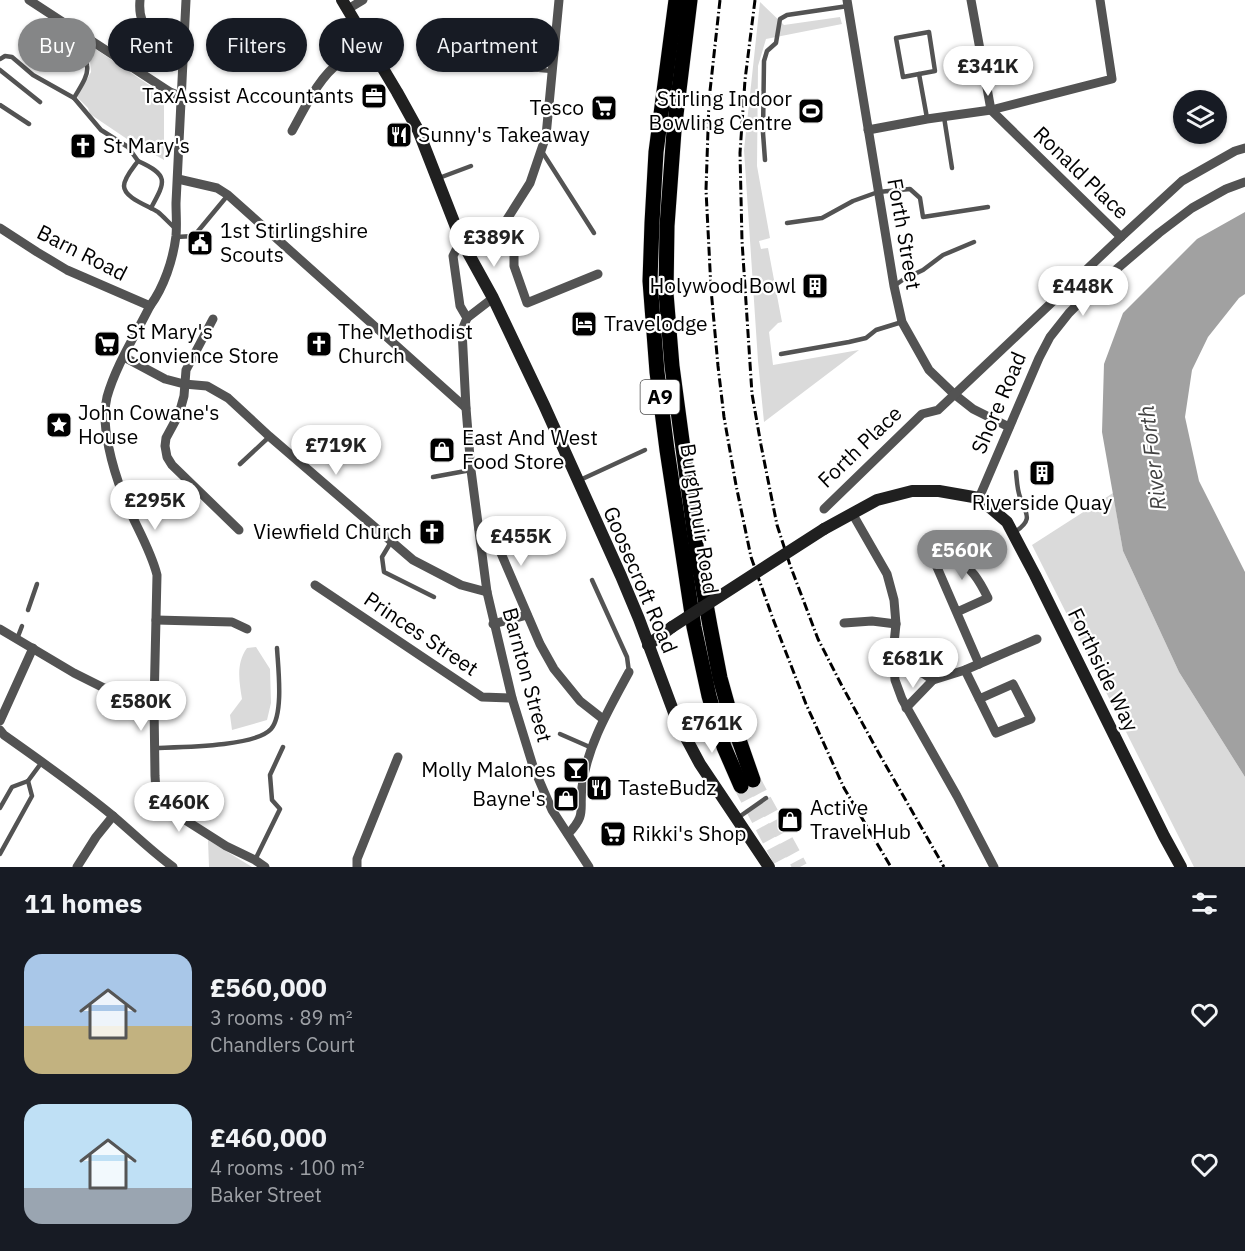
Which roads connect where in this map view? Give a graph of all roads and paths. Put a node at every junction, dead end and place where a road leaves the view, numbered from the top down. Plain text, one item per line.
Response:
1 (29, 0) edge
2 (140, 0) edge
3 (186, 0) edge
4 (363, 0) edge
5 (559, 0) edge
6 (675, 0) edge
7 (690, 0) edge
8 (971, 0) edge
9 (1100, 0) edge
10 (848, 3) edge
11 (345, 4) edge
12 (56, 18) edge
13 (142, 18) edge
14 (185, 18) edge
15 (353, 18) edge
16 (557, 18) edge
17 (96, 45) edge
18 (0, 59) edge
19 (0, 70) edge
20 (87, 72) edge
21 (183, 72) edge
22 (330, 72) edge
23 (385, 72) edge
24 (552, 72) edge
25 (919, 74) junction
26 (182, 97) junction
27 (74, 98) junction
28 (40, 102) dead end
29 (0, 105) edge
30 (991, 110) junction
31 (944, 117) junction
32 (927, 119) junction
33 (29, 124) dead end
34 (868, 130) junction
35 (292, 131) dead end
36 (1245, 148) edge
37 (541, 150) junction
38 (765, 160) dead end
39 (138, 161) junction
40 (471, 166) dead end
41 (952, 168) dead end
42 (436, 178) junction
43 (178, 179) junction
44 (1245, 182) edge
45 (878, 192) junction
46 (228, 195) junction
47 (988, 207) dead end
48 (151, 208) junction
49 (787, 223) dead end
50 (504, 224) junction
51 (0, 228) edge
52 (176, 233) junction
53 (594, 233) dead end
54 (1121, 237) junction
55 (461, 240) junction
56 (974, 242) dead end
57 (468, 252) junction
58 (598, 274) dead end
59 (894, 286) junction
60 (493, 298) junction
61 (150, 306) junction
62 (467, 318) junction
63 (213, 319) dead end
64 (902, 322) junction
65 (781, 354) dead end
66 (124, 357) junction
67 (184, 384) junction
68 (954, 394) junction
69 (466, 408) junction
70 (1009, 427) junction
71 (269, 436) junction
72 (645, 450) dead end
73 (240, 464) dead end
74 (1016, 472) dead end
75 (472, 474) junction
76 (433, 477) dead end
77 (578, 482) junction
78 (979, 498) junction
79 (824, 509) dead end
80 (852, 513) junction
81 (479, 529) junction
82 (239, 530) dead end
83 (1013, 533) junction
84 (391, 542) junction
85 (592, 580) dead end
86 (37, 584) dead end
87 (315, 585) dead end
88 (487, 592) junction
89 (434, 597) dead end
90 (28, 610) dead end
91 (957, 612) junction
92 (527, 615) junction
93 (156, 620) junction
94 (844, 623) dead end
95 (493, 624) junction
96 (896, 624) junction
97 (22, 626) dead end
98 (0, 629) edge
99 (247, 629) dead end
100 (17, 639) junction
101 (1037, 639) dead end
102 (648, 645) junction
103 (33, 648) junction
104 (277, 648) dead end
105 (893, 653) junction
106 (979, 664) junction
107 (965, 670) junction
108 (629, 672) joint
109 (933, 680) junction
110 (512, 698) junction
111 (980, 699) junction
112 (154, 705) junction
113 (906, 708) junction
114 (603, 719) junction
115 (0, 720) edge
116 (560, 734) dead end
117 (1, 736) edge
118 (284, 747) dead end
119 (592, 747) junction
120 (155, 748) junction
121 (398, 757) dead end
122 (42, 762) junction
123 (28, 781) junction
124 (766, 798) dead end
125 (0, 808) edge
126 (113, 816) junction
127 (737, 819) junction
128 (568, 834) junction
129 (0, 854) edge
130 (255, 860) junction
131 (158, 863) edge
132 (77, 867) edge
133 (173, 867) edge
134 (265, 867) edge
135 (357, 867) edge
136 (589, 867) edge
137 (769, 867) edge
138 (994, 867) edge
139 (1181, 867) edge

1 - 12 street
2 - 13 street
3 - 14 street
4 - 11 street
5 - 16 street
6 - 7 main road, Burghmuir Road / A9
8 - 30 street
9 - 30 street
10 - 34 street, Forth Street
10 - 38 lane
11 - 15 main road, Goosecroft Road
17 - 26 street
18 - 27 lane
19 - 28 lane
20 - 27 lane
21 - 26 street
22 - 35 street
23 - 42 main road, Goosecroft Road
24 - 37 street
25 - 25 lane
25 - 32 lane
26 - 43 street
27 - 39 lane
29 - 33 lane
30 - 31 street
30 - 54 street, Ronald Place
31 - 32 street
31 - 41 lane
32 - 34 street
34 - 45 street, Forth Street
36 - 54 street, Forth Place
37 - 50 street
37 - 53 lane
39 - 48 lane
39 - 48 lane
40 - 42 lane
42 - 55 main road, Goosecroft Road
43 - 46 street
43 - 52 street
44 - 70 street, Shore Road
45 - 47 lane
45 - 49 lane
45 - 59 street, Forth Street
46 - 52 lane
46 - 69 street
48 - 52 lane
50 - 57 street
50 - 58 street
51 - 61 street, Barn Road
52 - 61 street
54 - 68 street, Forth Place
55 - 57 main road, Goosecroft Road
55 - 62 street
56 - 59 lane
57 - 60 main road, Goosecroft Road
59 - 64 street, Forth Street
60 - 62 street
60 - 77 main road, Goosecroft Road
61 - 66 street
62 - 69 street, Barnton Street
63 - 67 street
64 - 65 lane
64 - 68 street, Forth Street
66 - 67 street
66 - 93 street
67 - 71 street
67 - 82 street
68 - 70 street, Forth Street
68 - 79 street, Forth Place
69 - 75 street, Barnton Street
70 - 78 street, Shore Road
71 - 73 lane
71 - 84 street
72 - 77 lane
74 - 83 lane
75 - 76 lane
75 - 81 street, Barnton Street
77 - 102 main road, Goosecroft Road
78 - 80 main road
78 - 83 main road, Forthside Way
80 - 96 street
80 - 102 main road, bridge
81 - 88 street, Barnton Street
81 - 92 street
83 - 139 main road, Forthside Way
84 - 88 street
84 - 89 lane
85 - 108 lane
86 - 90 lane
87 - 110 street, Princes Street
88 - 95 street, Barnton Street
91 - 91 street
91 - 106 street
92 - 95 street
92 - 114 street
93 - 99 street
93 - 112 street
94 - 96 street
95 - 110 street, Barnton Street
96 - 105 street
97 - 100 lane
98 - 100 street
100 - 103 street
101 - 106 street
102 - 127 main road, Goosecroft Road
103 - 112 street
103 - 115 street
104 - 120 lane
105 - 109 street
105 - 113 street
106 - 107 street
107 - 109 street
107 - 111 street
108 - 114 street
109 - 113 street
110 - 128 street, Barnton Street
111 - 111 street
112 - 120 street
113 - 138 street
114 - 119 street
116 - 119 lane
117 - 122 street
118 - 130 lane
119 - 128 street
120 - 130 street
121 - 135 street
122 - 123 lane
122 - 126 street
123 - 125 lane
123 - 129 lane
124 - 127 lane
126 - 131 street
126 - 132 street
127 - 137 main road, Goosecroft Road
128 - 136 street, Barnton Street
130 - 134 street
131 - 133 street

